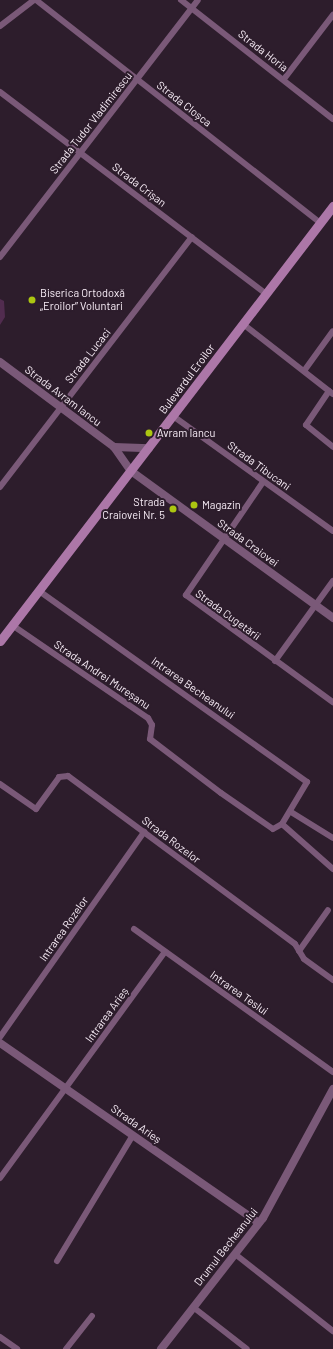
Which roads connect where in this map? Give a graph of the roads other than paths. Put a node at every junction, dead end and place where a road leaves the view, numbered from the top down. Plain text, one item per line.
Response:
1 (35, 0) edge
2 (181, 0) edge
3 (198, 0) edge
4 (26, 2) edge
5 (192, 8) junction
6 (333, 15) edge
7 (0, 26) edge
8 (284, 79) junction
9 (137, 80) junction
10 (0, 92) edge
11 (333, 119) edge
12 (81, 153) junction
13 (333, 206) edge
14 (320, 223) junction
15 (192, 237) junction
16 (0, 257) edge
17 (266, 294) junction
18 (243, 324) junction
19 (333, 331) edge
20 (0, 362) edge
21 (304, 371) junction
22 (331, 392) edge
23 (61, 408) junction
24 (173, 416) junction
25 (114, 447) junction
26 (333, 447) edge
27 (148, 448) junction
28 (131, 471) junction
29 (263, 482) junction
30 (0, 487) edge
31 (333, 531) edge
32 (223, 539) junction
33 (333, 581) edge
34 (39, 591) junction
35 (316, 605) junction
36 (333, 618) edge
37 (12, 626) junction
38 (2, 634) edge
39 (275, 661) junction
40 (333, 702) edge
41 (0, 784) edge
42 (291, 812) junction
43 (282, 824) junction
44 (144, 832) junction
45 (333, 838) edge
46 (333, 870) edge
47 (328, 910) dead end
48 (134, 930) dead end
49 (299, 951) junction
50 (165, 952) junction
51 (333, 980) edge
52 (1, 1043) edge
53 (333, 1072) edge
54 (66, 1089) junction
55 (333, 1089) edge
56 (133, 1135) junction
57 (0, 1178) edge
58 (260, 1223) junction
59 (235, 1254) junction
60 (57, 1261) dead end
61 (193, 1307) junction
62 (92, 1316) dead end
63 (333, 1331) edge
64 (0, 1337) edge
65 (17, 1349) edge
66 (66, 1349) edge
67 (161, 1349) edge
68 (247, 1349) edge

1 - 4 street
1 - 9 street, Strada Cloșca
2 - 5 street, Strada Horia
3 - 5 street, Strada Tudor Vladimirescu
4 - 7 street
5 - 8 street, Strada Horia
5 - 9 street, Strada Tudor Vladimirescu
6 - 8 street
8 - 11 street, Strada Horia
9 - 12 street, Strada Tudor Vladimirescu
9 - 14 street, Strada Cloșca
10 - 12 street, Strada Crișan
12 - 15 street, Strada Crișan
12 - 16 street, Strada Tudor Vladimirescu
13 - 14 main road, Bulevardul Eroilor
14 - 17 main road, Bulevardul Eroilor
15 - 17 street, Strada Crișan
15 - 23 street, Strada Lucaci
17 - 18 main road, Bulevardul Eroilor
18 - 21 street
18 - 24 main road, Bulevardul Eroilor
19 - 21 street
20 - 23 street, Strada Avram Iancu
21 - 22 street
22 - 26 street
23 - 25 street, Strada Avram Iancu
23 - 30 street, Strada Lucaci
24 - 27 main road, Bulevardul Eroilor
24 - 29 street, Strada Țibucani
25 - 27 street
25 - 28 street, Strada Avram Iancu
27 - 28 main road, Bulevardul Eroilor
28 - 32 street, Strada Craiovei
28 - 34 main road, Bulevardul Eroilor
29 - 31 street, Strada Țibucani
29 - 32 street, Strada Cugetării
32 - 35 street, Strada Craiovei
32 - 39 street, Strada Cugetării
33 - 35 street
34 - 37 main road, Bulevardul Eroilor
34 - 42 street, Intrarea Becheanului
35 - 36 street, Strada Craiovei
35 - 39 street
37 - 38 main road, Bulevardul Eroilor
37 - 43 street, Strada Andrei Mureșanu
39 - 40 street, Strada Cugetării
41 - 44 street, Strada Rozelor
42 - 43 street, Intrarea Becheanului
42 - 45 street
43 - 46 street
44 - 49 street, Strada Rozelor
44 - 52 street, Intrarea Rozelor
47 - 49 street
48 - 50 street, Intrarea Teslui
49 - 51 street, Strada Rozelor
50 - 53 street, Intrarea Teslui
50 - 54 street, Intrarea Arieș
52 - 54 street, Strada Arieș
54 - 56 street, Strada Arieș
54 - 57 street, Intrarea Arieș
55 - 58 street, Drumul Becheanului
56 - 58 street, Strada Arieș
56 - 60 street
58 - 59 street, Drumul Becheanului
59 - 61 street, Drumul Becheanului
59 - 63 street
61 - 67 street, Drumul Becheanului
61 - 68 street
62 - 66 street
64 - 65 street

